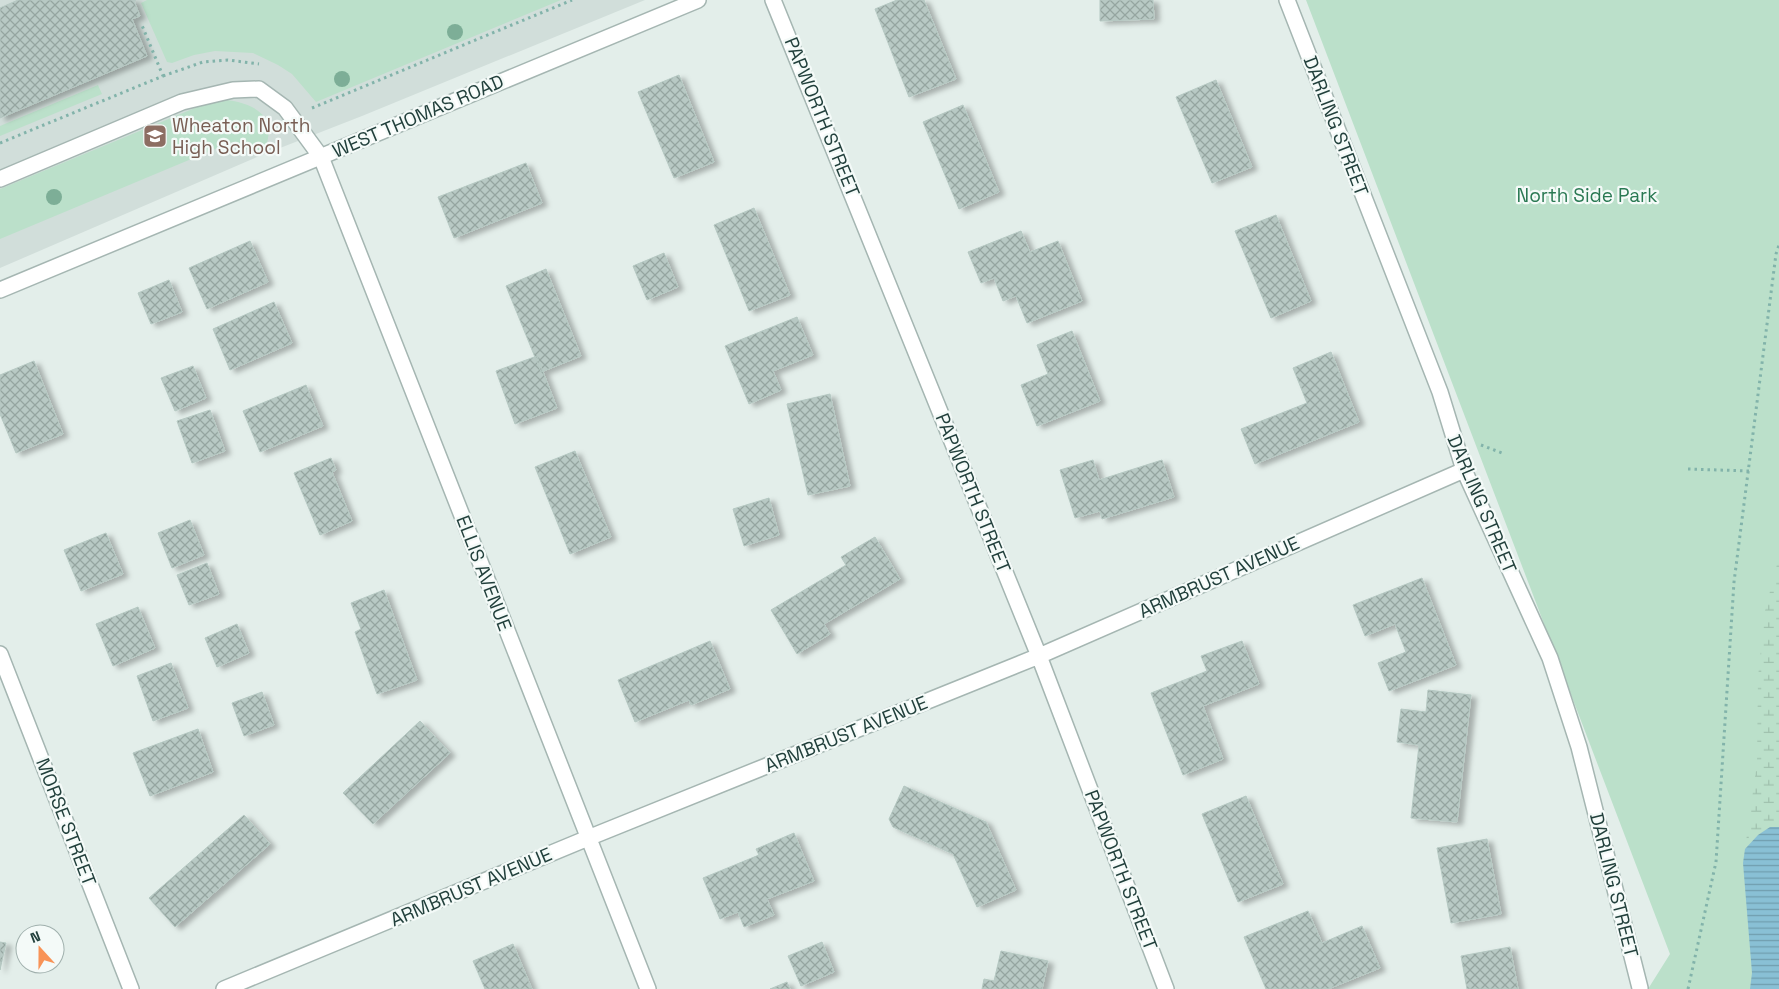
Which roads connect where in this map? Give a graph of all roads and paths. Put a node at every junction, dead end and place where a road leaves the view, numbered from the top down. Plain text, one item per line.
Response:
1 (572, 0) edge
2 (698, 0) edge
3 (773, 0) edge
4 (1287, 0) edge
5 (141, 23) dead end
6 (263, 64) dead end
7 (163, 76) junction
8 (310, 109) dead end
9 (0, 144) edge
10 (321, 157) junction
11 (0, 179) edge
12 (1779, 245) edge
13 (0, 290) edge
14 (1688, 469) dead end
15 (1464, 470) junction
16 (1749, 471) junction
17 (0, 654) edge
18 (1039, 656) junction
19 (588, 838) junction
20 (1640, 988) edge
21 (132, 989) edge
22 (224, 989) edge
23 (648, 989) edge
24 (1166, 989) edge
25 (1688, 989) edge

1 - 8 path
2 - 10 street, WEST THOMAS ROAD
3 - 18 street, PAPWORTH STREET
4 - 15 street, DARLING STREET
5 - 7 path
6 - 7 path
7 - 9 path
10 - 11 street, ELLIS AVENUE
10 - 13 street, WEST THOMAS ROAD
10 - 19 street, ELLIS AVENUE
12 - 16 path
14 - 16 path
15 - 18 street, ARMBRUST AVENUE
15 - 20 street, DARLING STREET
16 - 25 path
17 - 21 street, MORSE STREET
18 - 19 street, ARMBRUST AVENUE
18 - 24 street, PAPWORTH STREET
19 - 22 street, ARMBRUST AVENUE
19 - 23 street, ELLIS AVENUE

